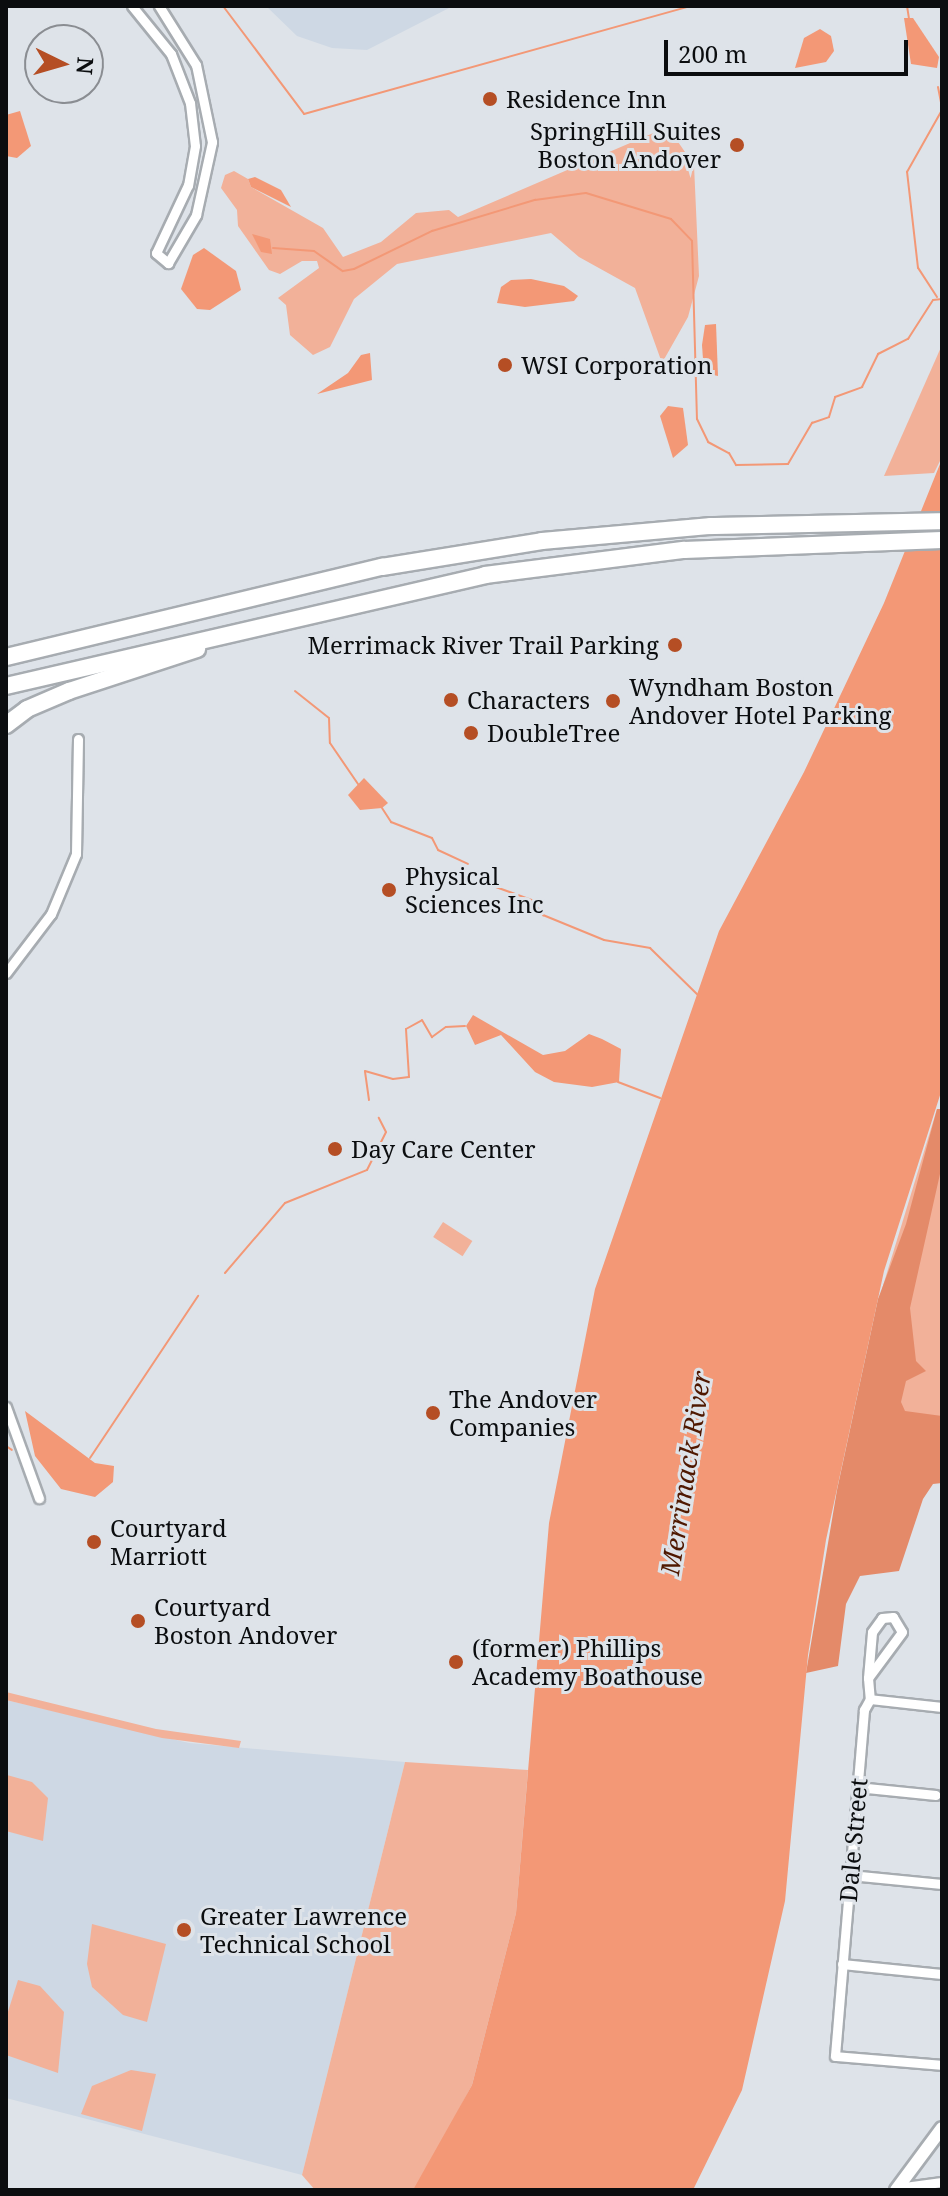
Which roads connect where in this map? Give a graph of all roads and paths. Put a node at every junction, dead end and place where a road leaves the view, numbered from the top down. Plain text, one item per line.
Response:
1 (132, 6) edge
2 (159, 6) edge
3 (942, 521) edge
4 (942, 540) edge
5 (273, 621) junction
6 (6, 657) edge
7 (6, 686) edge
8 (6, 725) edge
9 (78, 739) dead end
10 (6, 973) edge
11 (6, 1407) edge
12 (39, 1498) dead end
13 (868, 1678) junction
14 (870, 1699) junction
15 (942, 1707) edge
16 (857, 1787) junction
17 (936, 1795) dead end
18 (850, 1875) junction
19 (942, 1884) edge
20 (842, 1964) junction
21 (942, 1974) edge
22 (942, 2065) edge
23 (942, 2128) edge
24 (942, 2182) edge
25 (897, 2189) edge

1 - 2 street
3 - 6 highway
4 - 5 highway
5 - 7 highway
5 - 8 highway
9 - 10 street
11 - 12 street
13 - 13 street, Dale Street
13 - 14 street, Dale Street
14 - 15 street
14 - 16 street, Dale Street
16 - 17 street
16 - 18 street, Dale Street
18 - 19 street
18 - 20 street, Dale Street
20 - 21 street
20 - 22 street, Dale Street
23 - 25 main road
24 - 25 street

